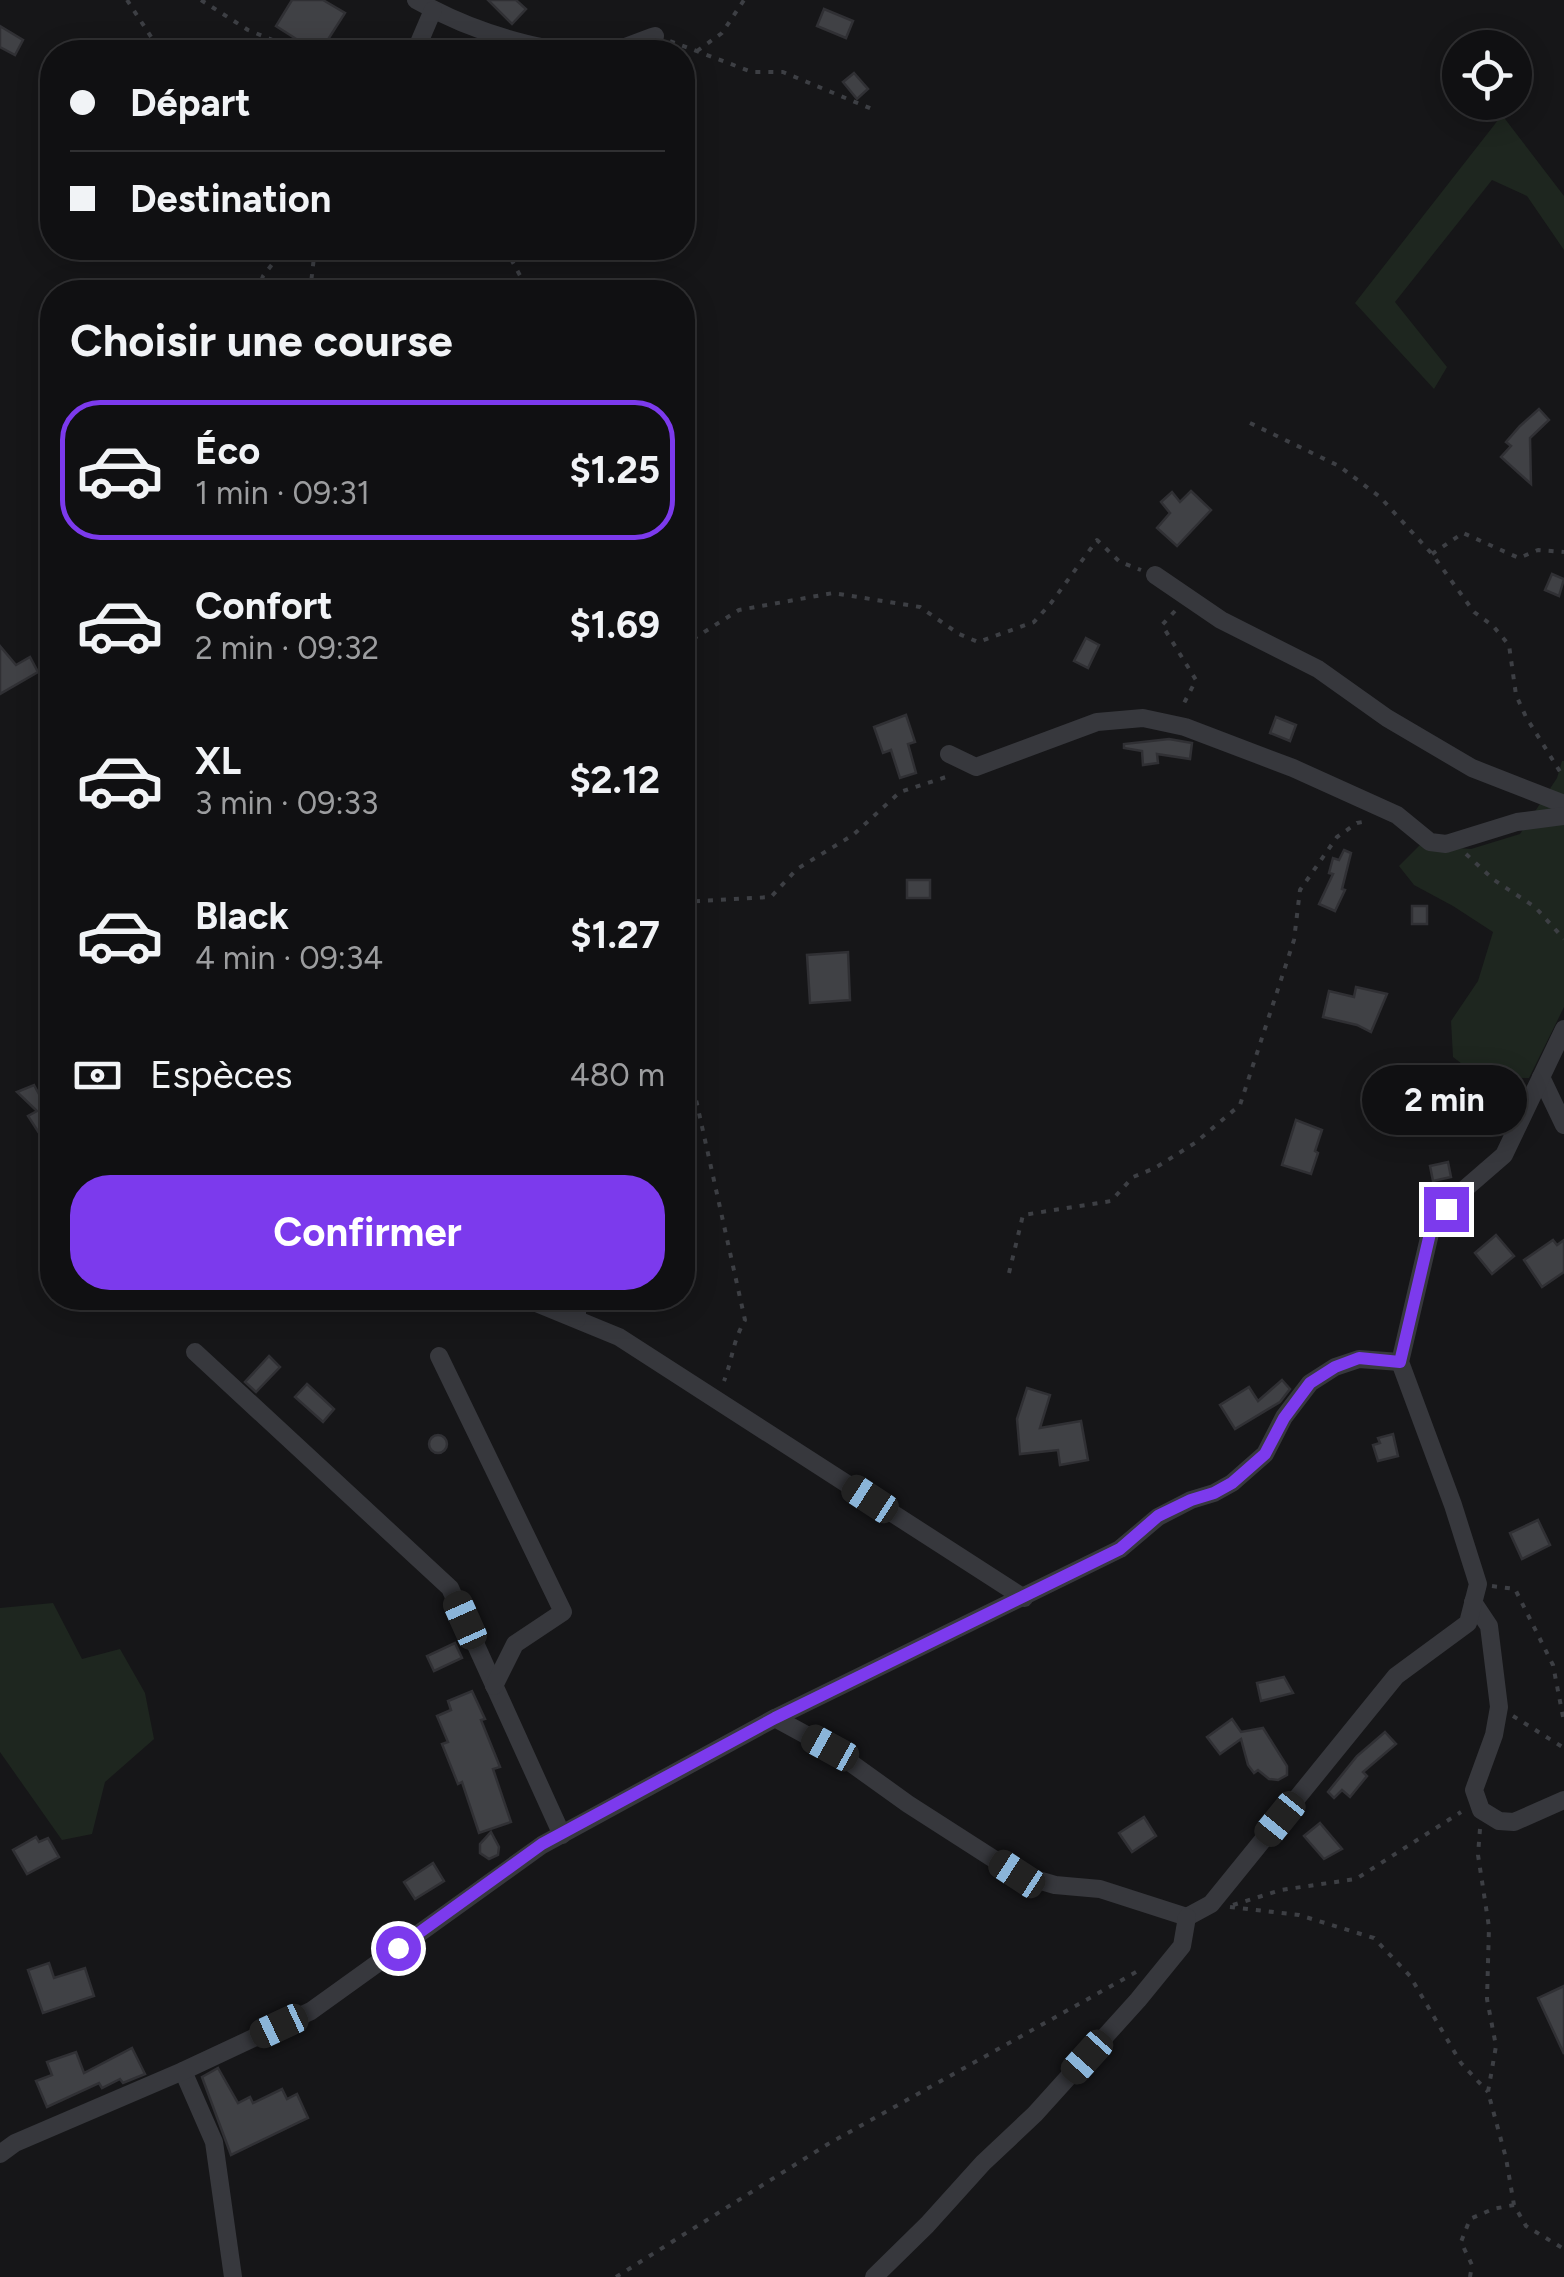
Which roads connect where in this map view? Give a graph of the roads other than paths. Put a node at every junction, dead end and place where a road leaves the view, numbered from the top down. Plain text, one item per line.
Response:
1 (425, 5) edge
2 (654, 36) road end
3 (417, 40) edge
4 (512, 40) edge
5 (642, 40) edge
6 (1155, 575) road end
7 (949, 754) dead end
8 (1564, 804) edge
9 (1564, 816) edge
10 (1564, 1028) edge
11 (1541, 1077) junction
12 (1564, 1125) edge
13 (554, 1310) edge
14 (577, 1310) edge
15 (577, 1319) junction
16 (195, 1352) dead end
17 (439, 1356) dead end
18 (1400, 1362) junction
19 (1475, 1593) junction
20 (1024, 1598) junction
21 (494, 1686) junction
22 (775, 1718) junction
23 (1564, 1800) edge
24 (562, 1836) junction
25 (1187, 1918) junction
26 (182, 2072) junction
27 (0, 2154) edge
28 (233, 2277) edge
29 (874, 2277) edge

1 - 3 street
1 - 4 street
2 - 5 street
6 - 8 street
7 - 9 street
10 - 11 street
11 - 12 street
11 - 18 street
13 - 15 street
14 - 15 street
15 - 20 street
16 - 21 street
17 - 21 street
18 - 19 street
18 - 20 street
19 - 23 street
19 - 25 street
20 - 22 street
21 - 24 street
22 - 24 street
22 - 25 street
24 - 26 street
25 - 29 street
26 - 27 street
26 - 28 street

